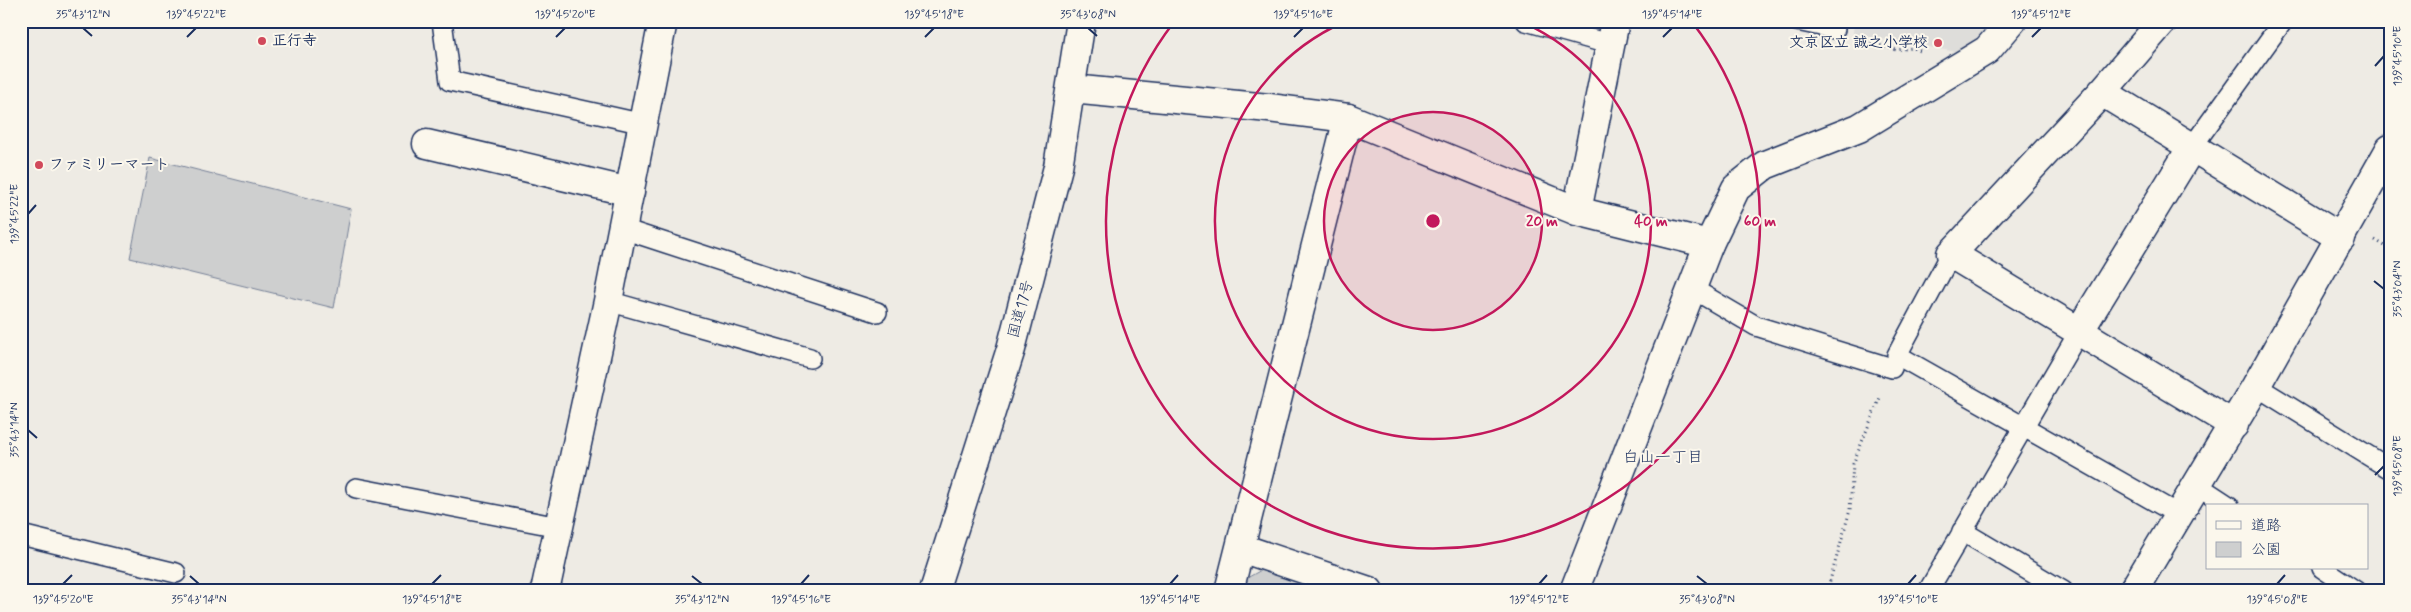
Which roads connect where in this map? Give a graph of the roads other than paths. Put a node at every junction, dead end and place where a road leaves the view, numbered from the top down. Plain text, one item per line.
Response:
1 (442, 21) edge
2 (663, 21) edge
3 (1081, 21) edge
4 (1526, 21) edge
5 (1798, 21) edge
6 (2012, 21) edge
7 (2163, 21) edge
8 (2282, 21) edge
9 (1835, 29) road end
10 (1613, 33) edge
11 (1071, 89) junction
12 (2102, 92) junction
13 (1348, 118) junction
14 (644, 124) junction
15 (426, 144) dead end
16 (2192, 147) junction
17 (2390, 149) edge
18 (630, 192) junction
19 (1577, 211) junction
20 (623, 229) junction
21 (2341, 238) junction
22 (1709, 244) junction
23 (1951, 254) junction
24 (1693, 289) junction
25 (608, 302) junction
26 (877, 312) dead end
27 (2080, 330) junction
28 (810, 358) dead end
29 (1892, 368) road end
30 (2256, 386) junction
31 (2024, 425) junction
32 (2234, 425) junction
33 (2390, 470) edge
34 (2197, 485) junction
35 (356, 488) dead end
36 (2226, 504) edge
37 (2179, 515) junction
38 (559, 527) junction
39 (1962, 531) junction
40 (21, 535) edge
41 (1241, 548) junction
42 (2325, 570) edge
43 (176, 573) dead end
44 (1577, 590) edge
45 (545, 591) edge
46 (934, 591) edge
47 (1229, 591) edge
48 (1369, 591) edge
49 (1928, 591) edge
50 (2063, 591) edge
51 (2133, 591) edge
52 (2356, 591) edge

1 - 14 lane
2 - 14 main road
3 - 11 main road, 国道17号
4 - 10 lane
5 - 9 lane
6 - 22 main road
7 - 12 main road
8 - 16 lane
10 - 19 main road
11 - 13 main road
11 - 46 main road, 国道17号
12 - 16 main road
12 - 23 main road
13 - 19 main road
13 - 41 main road
14 - 18 main road
15 - 18 main road
16 - 21 main road
16 - 27 main road
17 - 21 main road
18 - 20 main road
19 - 22 main road
20 - 25 main road
20 - 26 lane
21 - 30 main road
22 - 24 main road
23 - 27 main road
23 - 31 lane
24 - 29 lane
24 - 44 main road
25 - 28 lane
25 - 38 main road
27 - 31 lane
27 - 32 main road
30 - 32 main road
30 - 33 lane
31 - 37 lane
31 - 39 lane
32 - 34 main road
34 - 36 lane
34 - 37 main road
35 - 38 lane
37 - 51 main road
38 - 45 main road
39 - 49 lane
39 - 50 lane
40 - 43 lane
41 - 47 main road
41 - 48 main road
42 - 52 lane

